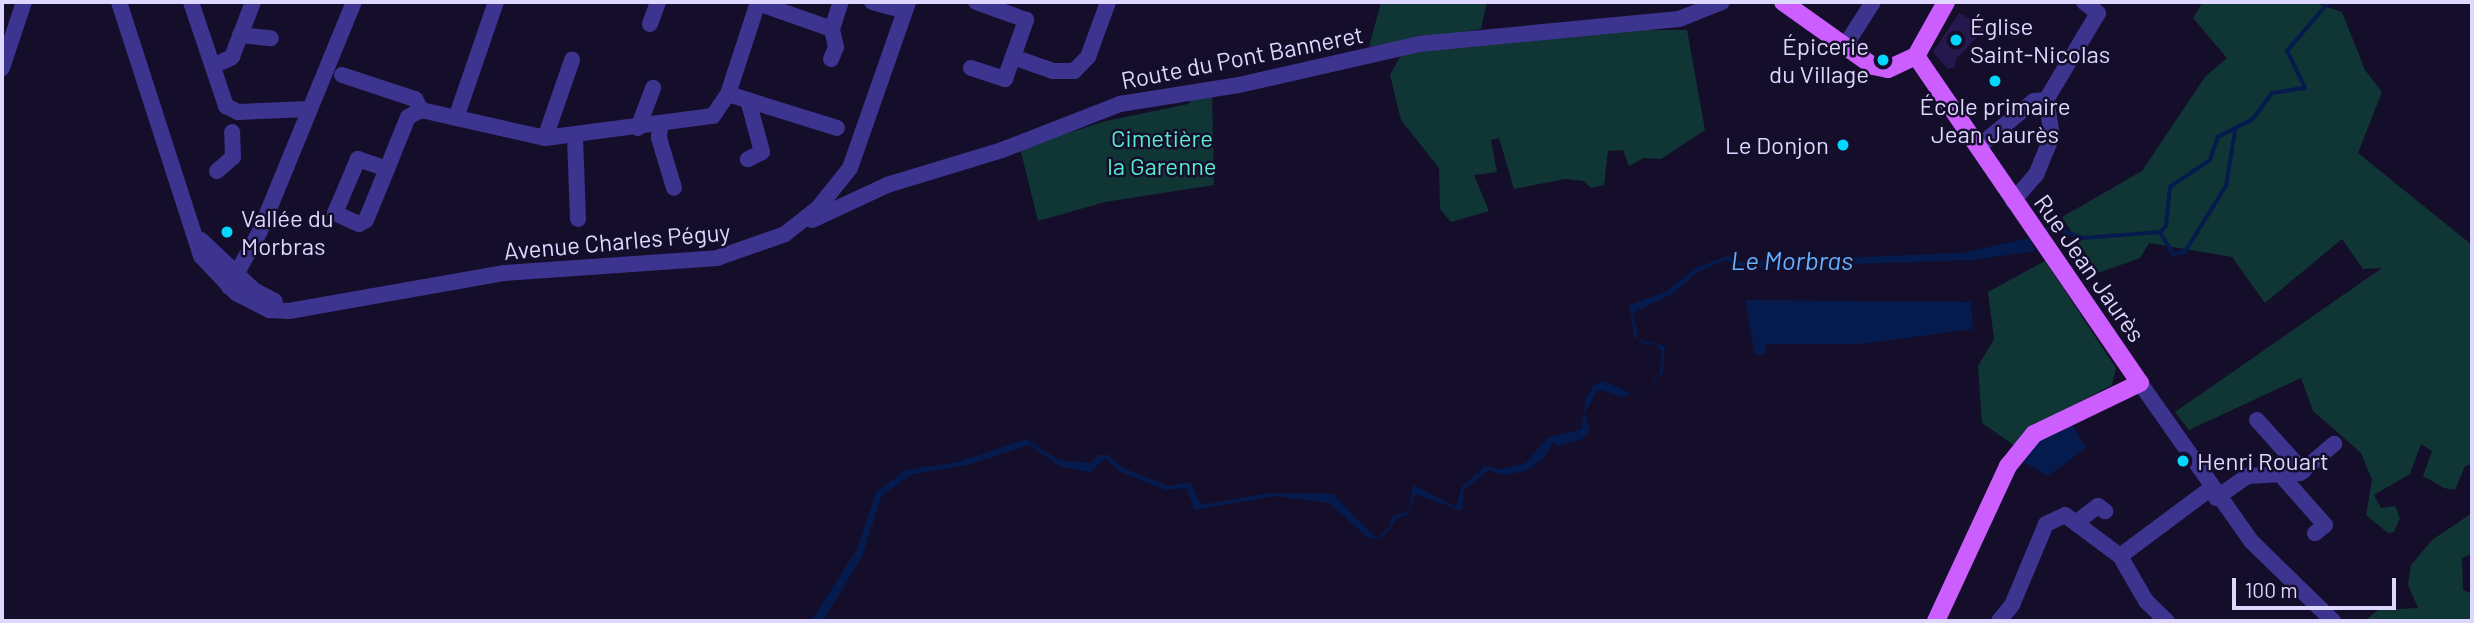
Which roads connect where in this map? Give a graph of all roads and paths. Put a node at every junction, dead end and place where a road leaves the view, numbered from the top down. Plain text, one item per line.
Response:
1 (24, 2) edge
2 (118, 2) edge
3 (191, 2) edge
4 (253, 2) edge
5 (354, 2) edge
6 (496, 2) edge
7 (658, 2) edge
8 (758, 2) edge
9 (841, 2) edge
10 (872, 2) edge
11 (976, 2) edge
12 (1108, 2) edge
13 (1783, 2) edge
14 (1873, 2) edge
15 (1947, 2) edge
16 (2084, 2) edge
17 (1713, 4) edge
18 (906, 7) edge
19 (9, 23) edge
20 (650, 24) dead end
21 (832, 29) junction
22 (240, 35) junction
23 (271, 38) dead end
24 (1844, 46) junction
25 (1916, 56) junction
26 (1013, 57) junction
27 (831, 59) dead end
28 (572, 61) dead end
29 (213, 66) junction
30 (2, 68) edge
31 (971, 68) dead end
32 (342, 75) dead end
33 (653, 88) dead end
34 (728, 94) junction
35 (748, 100) junction
36 (2046, 100) junction
37 (309, 109) junction
38 (421, 110) junction
39 (456, 118) junction
40 (232, 122) junction
41 (660, 126) junction
42 (638, 128) junction
43 (837, 128) dead end
44 (575, 137) junction
45 (545, 138) junction
46 (1978, 147) junction
47 (748, 159) dead end
48 (387, 169) dead end
49 (218, 171) dead end
50 (842, 180) junction
51 (887, 185) junction
52 (674, 188) dead end
53 (2014, 201) junction
54 (578, 219) dead end
55 (803, 223) junction
56 (229, 278) junction
57 (2140, 383) junction
58 (2258, 420) dead end
59 (2334, 444) dead end
60 (2303, 471) junction
61 (2280, 474) junction
62 (2213, 494) junction
63 (2105, 511) dead end
64 (2078, 521) junction
65 (2315, 533) dead end
66 (2120, 556) junction
67 (1936, 621) edge
68 (1999, 621) edge
69 (2167, 621) edge
70 (2333, 621) edge

1 - 19 street
2 - 56 street
3 - 29 street
4 - 22 street
5 - 37 street
6 - 39 street
7 - 20 street
8 - 21 street
8 - 34 street
9 - 21 street
10 - 18 street
11 - 26 street
12 - 26 street
13 - 24 main road
14 - 24 street
15 - 25 main road
16 - 36 street
17 - 51 street, Route du Pont Banneret
18 - 50 street, Avenue Charles Péguy
19 - 30 street
21 - 27 street
22 - 23 street
22 - 29 street
24 - 25 main road
25 - 46 main road, Rue Jean Jaurès
26 - 31 street
28 - 45 street
29 - 40 street
32 - 38 street
33 - 42 street
34 - 35 street
34 - 41 street
35 - 43 street
35 - 47 street
36 - 46 street
36 - 53 street
37 - 40 street
37 - 56 street
38 - 39 street
38 - 48 street
39 - 45 street
40 - 49 street
41 - 42 street
41 - 52 street
42 - 44 street
44 - 45 street
44 - 54 street
46 - 53 main road, Rue Jean Jaurès
50 - 51 street
50 - 55 street, Avenue Charles Péguy
51 - 55 street, Route du Pont Banneret
53 - 57 main road, Rue Jean Jaurès
55 - 56 street, Avenue Charles Péguy
57 - 62 street, Rue Jean Jaurès
57 - 67 main road
58 - 60 street
59 - 60 street
60 - 61 street
61 - 62 street
61 - 65 street
62 - 66 street
62 - 70 street, Rue Jean Jaurès
63 - 64 street
64 - 66 street
64 - 68 street
66 - 69 street

